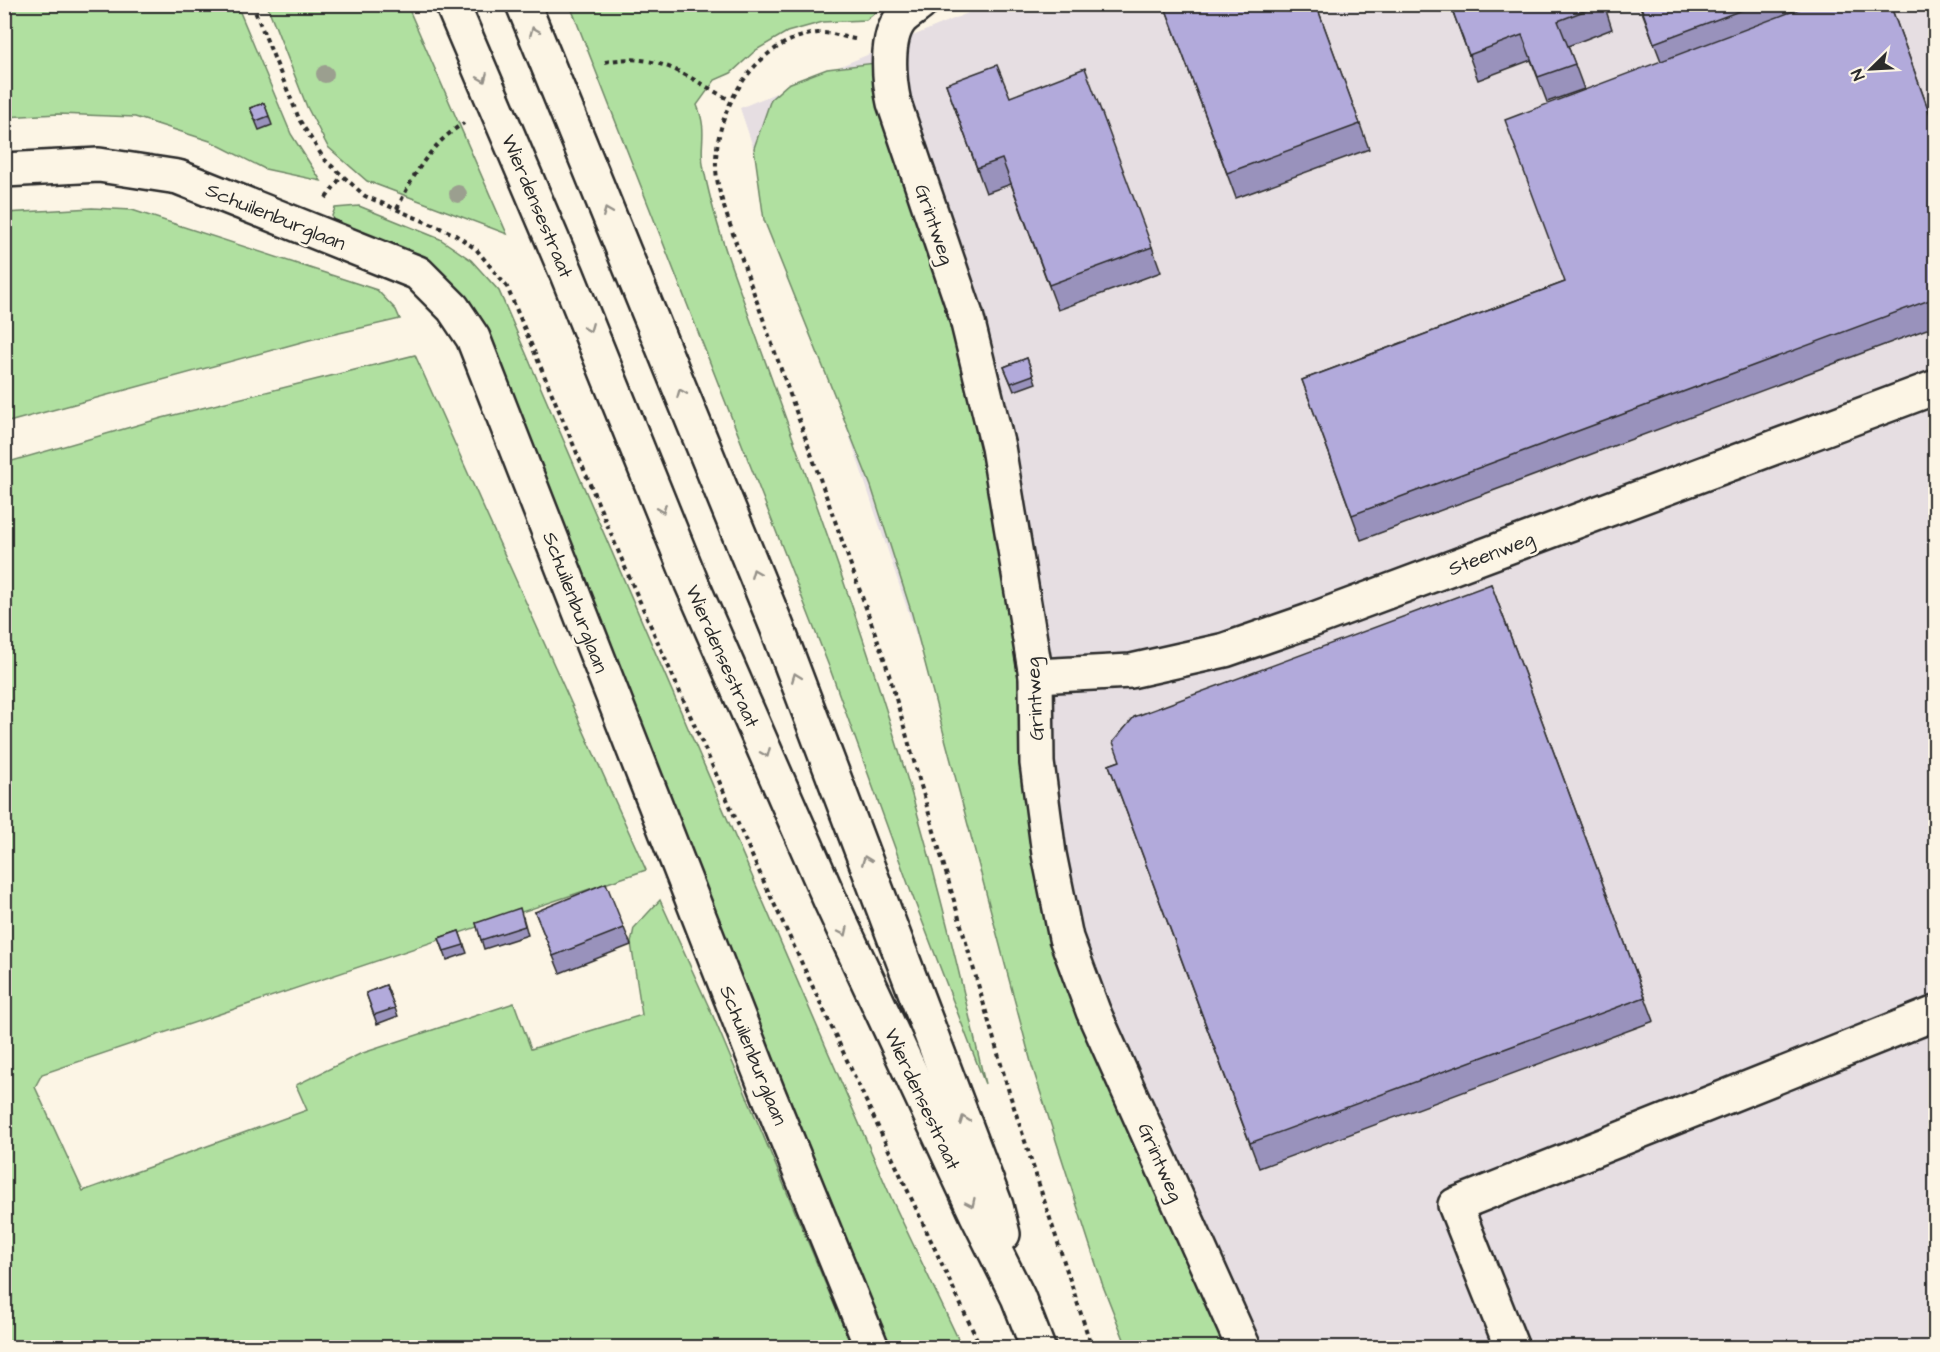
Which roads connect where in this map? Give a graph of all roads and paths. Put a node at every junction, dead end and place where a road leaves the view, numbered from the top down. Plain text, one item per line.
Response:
1 (252, 4) edge
2 (452, 4) edge
3 (524, 4) edge
4 (920, 4) edge
5 (892, 45) junction
6 (605, 62) dead end
7 (730, 100) junction
8 (464, 122) dead end
9 (4, 170) edge
10 (397, 209) junction
11 (1935, 387) edge
12 (1036, 676) junction
13 (1935, 1013) edge
14 (1018, 1297) junction
15 (872, 1347) edge
16 (981, 1347) edge
17 (1038, 1347) edge
18 (1092, 1347) edge
19 (1244, 1347) edge
20 (1512, 1347) edge

1 - 10 path
2 -> 14 street, Wierdensestraat
14 -> 3 street, Wierdensestraat
4 - 5 street, Grintweg
5 - 7 path
5 - 12 street, Grintweg
6 - 7 path
7 - 18 path
8 - 10 path
9 - 15 street, Schuilenburglaan
10 - 16 path
11 - 12 street, Steenweg
12 - 19 street, Grintweg
13 - 20 street
14 - 17 street, Wierdensestraat

